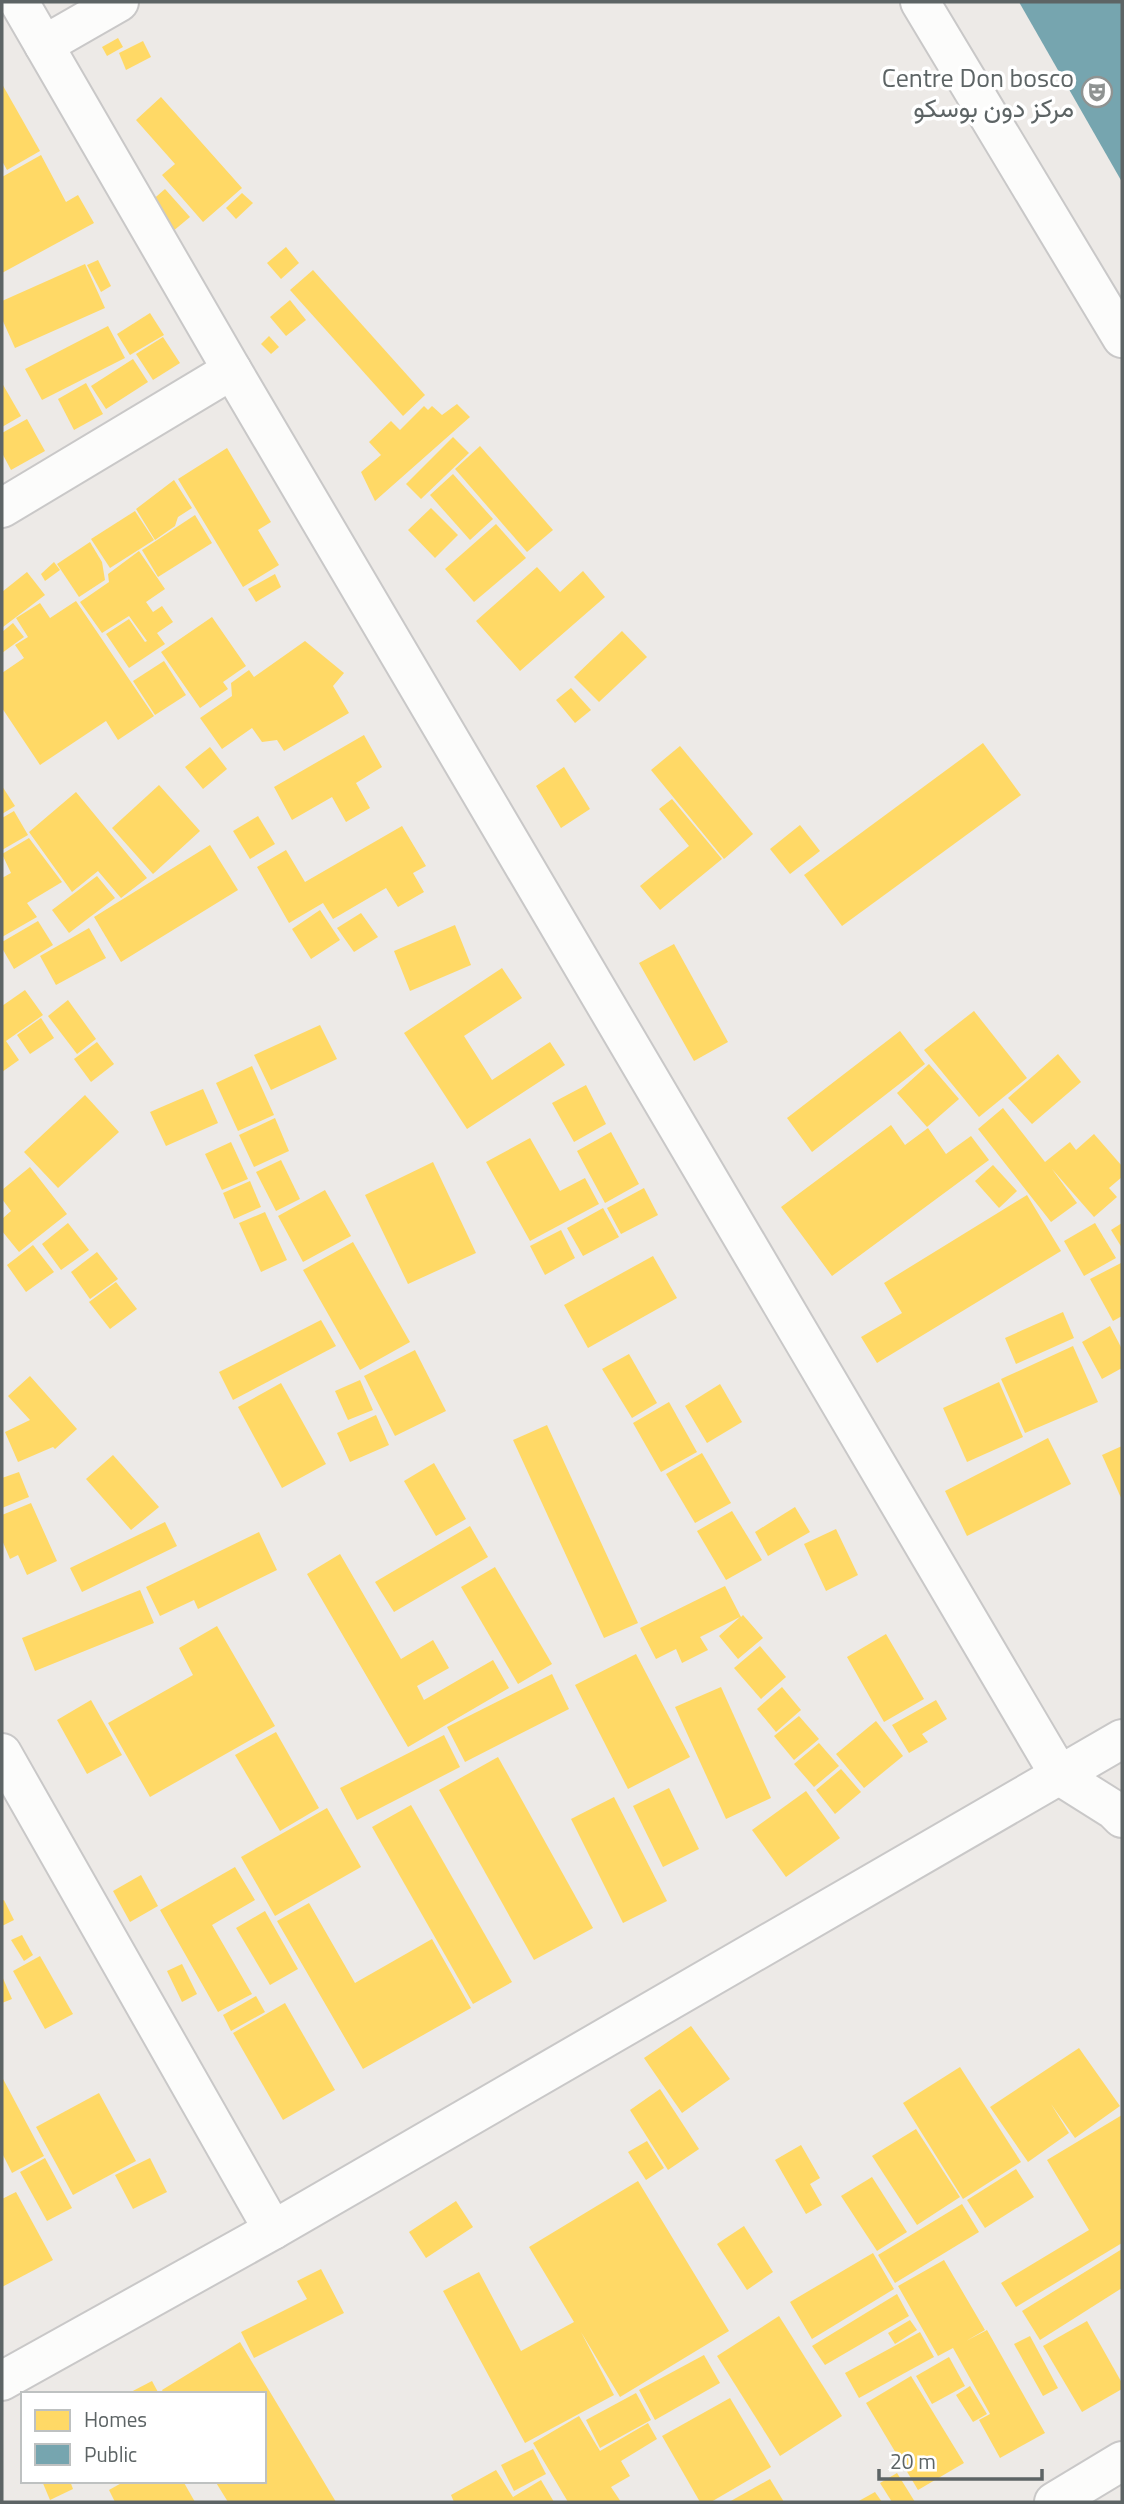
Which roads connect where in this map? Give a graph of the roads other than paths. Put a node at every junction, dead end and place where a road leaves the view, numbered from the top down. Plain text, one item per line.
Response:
1 (19, 2) edge
2 (119, 2) edge
3 (920, 2) edge
4 (44, 45) junction
5 (1122, 338) edge
6 (232, 370) junction
7 (2, 508) edge
8 (1122, 1739) edge
9 (2, 1754) edge
10 (1060, 1776) junction
11 (1122, 1818) edge
12 (273, 2230) junction
13 (2, 2381) edge
14 (1122, 2461) edge
15 (1054, 2502) edge

1 - 4 street
2 - 4 street
3 - 5 street
4 - 6 street
6 - 7 street
6 - 10 street
8 - 10 street
9 - 12 street
10 - 11 street
10 - 12 street
12 - 13 street
14 - 15 street

